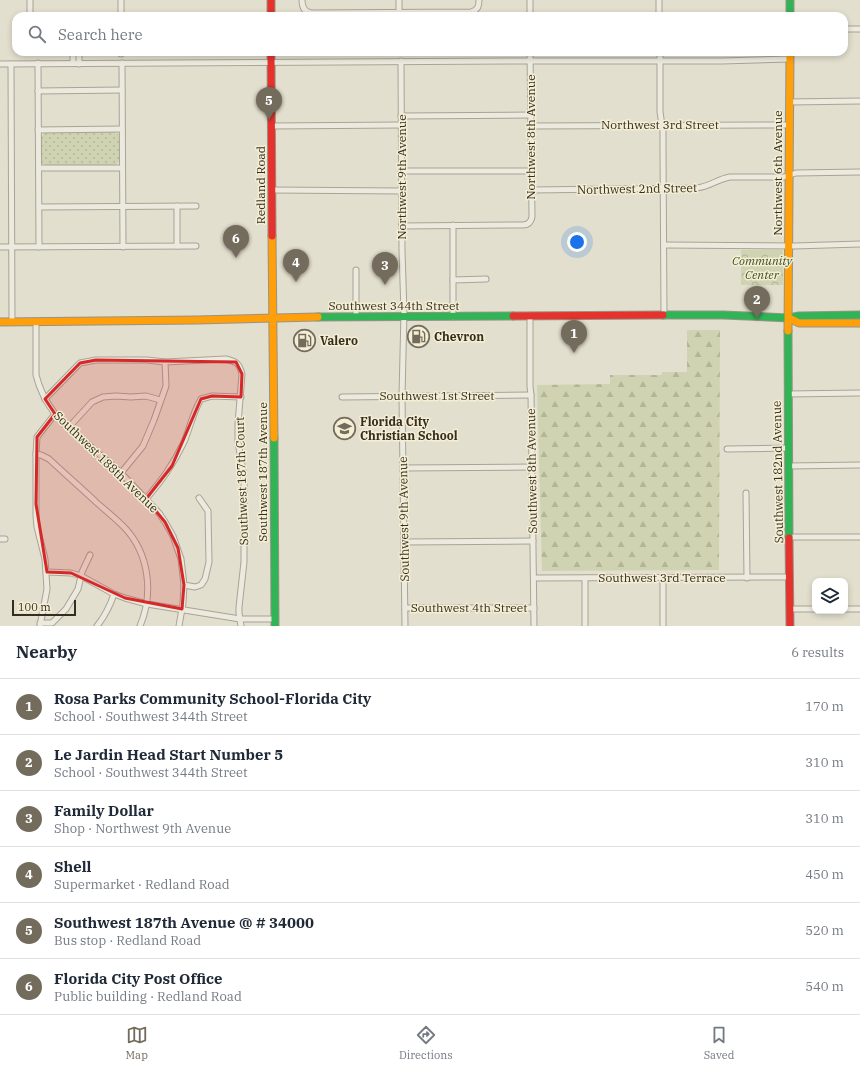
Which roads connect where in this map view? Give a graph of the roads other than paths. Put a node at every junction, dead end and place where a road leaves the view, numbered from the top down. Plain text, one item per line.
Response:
1 (30, 0) edge
2 (121, 0) edge
3 (271, 0) edge
4 (302, 0) edge
5 (399, 0) edge
6 (479, 0) edge
7 (530, 0) edge
8 (659, 0) edge
9 (790, 0) edge
10 (30, 12) edge
11 (121, 12) edge
12 (271, 12) edge
13 (309, 12) edge
14 (399, 12) edge
15 (469, 12) edge
16 (530, 12) edge
17 (659, 12) edge
18 (790, 12) edge
19 (848, 29) edge
20 (860, 29) edge
21 (74, 56) edge
22 (78, 56) edge
23 (271, 56) edge
24 (530, 56) edge
25 (660, 56) edge
26 (779, 56) edge
27 (790, 56) edge
28 (530, 61) junction
29 (660, 61) junction
30 (271, 62) junction
31 (401, 62) junction
32 (122, 63) junction
33 (0, 64) edge
34 (11, 64) junction
35 (38, 64) junction
36 (76, 64) junction
37 (122, 90) junction
38 (38, 91) junction
39 (860, 101) edge
40 (789, 102) junction
41 (530, 115) junction
42 (401, 116) junction
43 (401, 125) junction
44 (662, 125) junction
45 (789, 125) junction
46 (272, 126) junction
47 (531, 126) junction
48 (122, 129) junction
49 (38, 130) junction
50 (39, 168) junction
51 (122, 168) junction
52 (401, 171) junction
53 (531, 171) junction
54 (860, 172) edge
55 (789, 175) junction
56 (664, 189) junction
57 (272, 190) junction
58 (531, 190) junction
59 (402, 191) junction
60 (177, 206) junction
61 (196, 206) dead end
62 (39, 207) junction
63 (122, 207) junction
64 (453, 225) junction
65 (402, 226) junction
66 (860, 244) edge
67 (664, 245) junction
68 (177, 246) junction
69 (196, 246) dead end
70 (789, 246) junction
71 (0, 247) edge
72 (12, 247) junction
73 (39, 247) junction
74 (122, 247) junction
75 (356, 270) dead end
76 (486, 279) dead end
77 (453, 280) junction
78 (860, 315) edge
79 (530, 316) junction
80 (664, 316) junction
81 (356, 317) junction
82 (404, 317) junction
83 (453, 317) junction
84 (273, 318) junction
85 (789, 318) junction
86 (36, 321) junction
87 (0, 322) edge
88 (12, 322) junction
89 (860, 322) edge
90 (165, 362) junction
91 (860, 393) edge
92 (788, 394) junction
93 (531, 395) junction
94 (402, 396) junction
95 (241, 397) junction
96 (342, 397) dead end
97 (45, 399) junction
98 (160, 400) junction
99 (56, 414) junction
100 (70, 426) junction
101 (789, 448) junction
102 (726, 449) dead end
103 (36, 454) junction
104 (860, 465) edge
105 (789, 466) junction
106 (533, 467) junction
107 (403, 468) junction
108 (121, 473) junction
109 (746, 493) dead end
110 (199, 498) dead end
111 (146, 499) junction
112 (790, 537) junction
113 (860, 537) edge
114 (533, 541) junction
115 (404, 542) junction
116 (90, 555) dead end
117 (47, 572) junction
118 (81, 576) junction
119 (534, 578) junction
120 (585, 578) junction
121 (663, 578) junction
122 (747, 578) junction
123 (790, 578) junction
124 (184, 585) junction
125 (114, 594) junction
126 (147, 604) junction
127 (404, 608) junction
128 (534, 608) junction
129 (182, 609) junction
130 (790, 609) junction
131 (812, 609) edge
132 (848, 609) edge
133 (860, 609) edge
134 (240, 618) junction
135 (275, 622) edge
136 (40, 624) edge
137 (97, 626) edge
138 (140, 626) edge
139 (178, 626) edge
140 (241, 626) edge
141 (405, 626) edge
142 (534, 626) edge
143 (585, 626) edge
144 (663, 626) edge
145 (790, 626) edge

1 - 10 street
2 - 11 street
3 - 12 street
4 - 13 street
5 - 14 street
6 - 15 street
7 - 16 street
8 - 17 street
9 - 18 street
19 - 20 street
21 - 36 street
22 - 36 street
23 - 30 street, Redland Road
24 - 28 street, Northwest 8th Avenue
25 - 29 street
26 - 29 street
27 - 40 street, Northwest 6th Avenue
28 - 29 street
28 - 31 street
28 - 41 street, Northwest 8th Avenue
29 - 44 street
30 - 31 street
30 - 32 street
30 - 46 street, Redland Road
31 - 42 street, Northwest 9th Avenue
32 - 36 street
32 - 37 street
33 - 34 street
34 - 35 street
34 - 72 street
35 - 36 street
35 - 38 street
37 - 38 street
37 - 48 street
38 - 49 street
39 - 40 street
40 - 45 street, Northwest 6th Avenue
41 - 42 street
41 - 47 street, Northwest 8th Avenue
42 - 43 street, Northwest 9th Avenue
43 - 46 street
43 - 52 street, Northwest 9th Avenue
44 - 45 street, Northwest 3rd Street
44 - 47 street, Northwest 3rd Street
44 - 56 street
45 - 55 street, Northwest 6th Avenue
46 - 57 street, Redland Road
47 - 53 street, Northwest 8th Avenue
48 - 49 street
48 - 51 street
49 - 50 street
50 - 51 street
50 - 62 street
51 - 63 street
52 - 53 street
52 - 59 street, Northwest 9th Avenue
53 - 58 street, Northwest 8th Avenue
54 - 55 street, Northwest 2nd Street
55 - 56 street, Northwest 2nd Street
55 - 70 street, Northwest 6th Avenue
56 - 58 street, Northwest 2nd Street
56 - 67 street
57 - 59 street
57 - 84 street, Redland Road
58 - 64 street, Northwest 8th Avenue
59 - 65 street, Northwest 9th Avenue
60 - 61 street
60 - 63 street
60 - 68 street
62 - 63 street
62 - 73 street
63 - 74 street
64 - 65 street
64 - 77 street
65 - 82 street, Northwest 9th Avenue
66 - 70 street
67 - 70 street
67 - 80 street
68 - 69 street
68 - 74 street
70 - 85 street, Northwest 6th Avenue
71 - 72 street
72 - 73 street
72 - 88 street
73 - 74 street
75 - 81 street
76 - 77 street
77 - 83 street
78 - 85 street, Southwest 344th Street
79 - 80 street, Southwest 344th Street
79 - 83 street, Southwest 344th Street
79 - 93 street, Southwest 8th Avenue
80 - 85 street, Southwest 344th Street
81 - 82 street, Southwest 344th Street
81 - 84 street, Southwest 344th Street
82 - 83 street, Southwest 344th Street
82 - 94 street, Southwest 9th Avenue
84 - 86 street, Southwest 344th Street
84 - 135 street, Southwest 187th Avenue
85 - 89 street, Southwest 344th Street
85 - 92 street, Southwest 182nd Avenue
86 - 88 street, Southwest 344th Street
86 - 97 street, Southwest 188th Avenue
87 - 88 street, Southwest 344th Street
90 - 95 street, Southwest 187th Court
90 - 97 street
90 - 98 street
91 - 92 street
92 - 101 street, Southwest 182nd Avenue
93 - 94 street, Southwest 1st Street
93 - 106 street, Southwest 8th Avenue
94 - 96 street, Southwest 1st Street
94 - 107 street, Southwest 9th Avenue
95 - 111 street
95 - 134 street, Southwest 187th Court
97 - 99 street, Southwest 188th Avenue
98 - 100 street
98 - 108 street
99 - 100 street, Southwest 188th Avenue
99 - 103 street
100 - 108 street, Southwest 188th Avenue
101 - 102 street
101 - 105 street, Southwest 182nd Avenue
103 - 117 street
103 - 126 street
104 - 105 street
105 - 112 street, Southwest 182nd Avenue
106 - 107 street
106 - 114 street, Southwest 8th Avenue
107 - 115 street, Southwest 9th Avenue
108 - 111 street, Southwest 188th Avenue
109 - 122 street
110 - 124 street
111 - 124 street, Southwest 188th Avenue
112 - 113 street
112 - 123 street, Southwest 182nd Avenue
114 - 115 street
114 - 119 street, Southwest 8th Avenue
115 - 127 street, Southwest 9th Avenue
116 - 118 street
117 - 118 street
117 - 136 street
118 - 125 street
118 - 136 street
119 - 120 street, Southwest 3rd Terrace
119 - 128 street, Southwest 8th Avenue
120 - 121 street, Southwest 3rd Terrace
120 - 143 street
121 - 122 street, Southwest 3rd Terrace
121 - 144 street
122 - 123 street, Southwest 3rd Terrace
123 - 130 street, Southwest 182nd Avenue
124 - 129 street, Southwest 188th Avenue
125 - 126 street
125 - 137 street
126 - 129 street
126 - 138 street
127 - 128 street, Southwest 4th Street
127 - 141 street, Southwest 9th Avenue
128 - 142 street, Southwest 8th Avenue
129 - 134 street
129 - 139 street, Southwest 188th Avenue
130 - 131 street
130 - 145 street, Southwest 182nd Avenue
132 - 133 street
134 - 135 street
134 - 140 street, Southwest 187th Court

